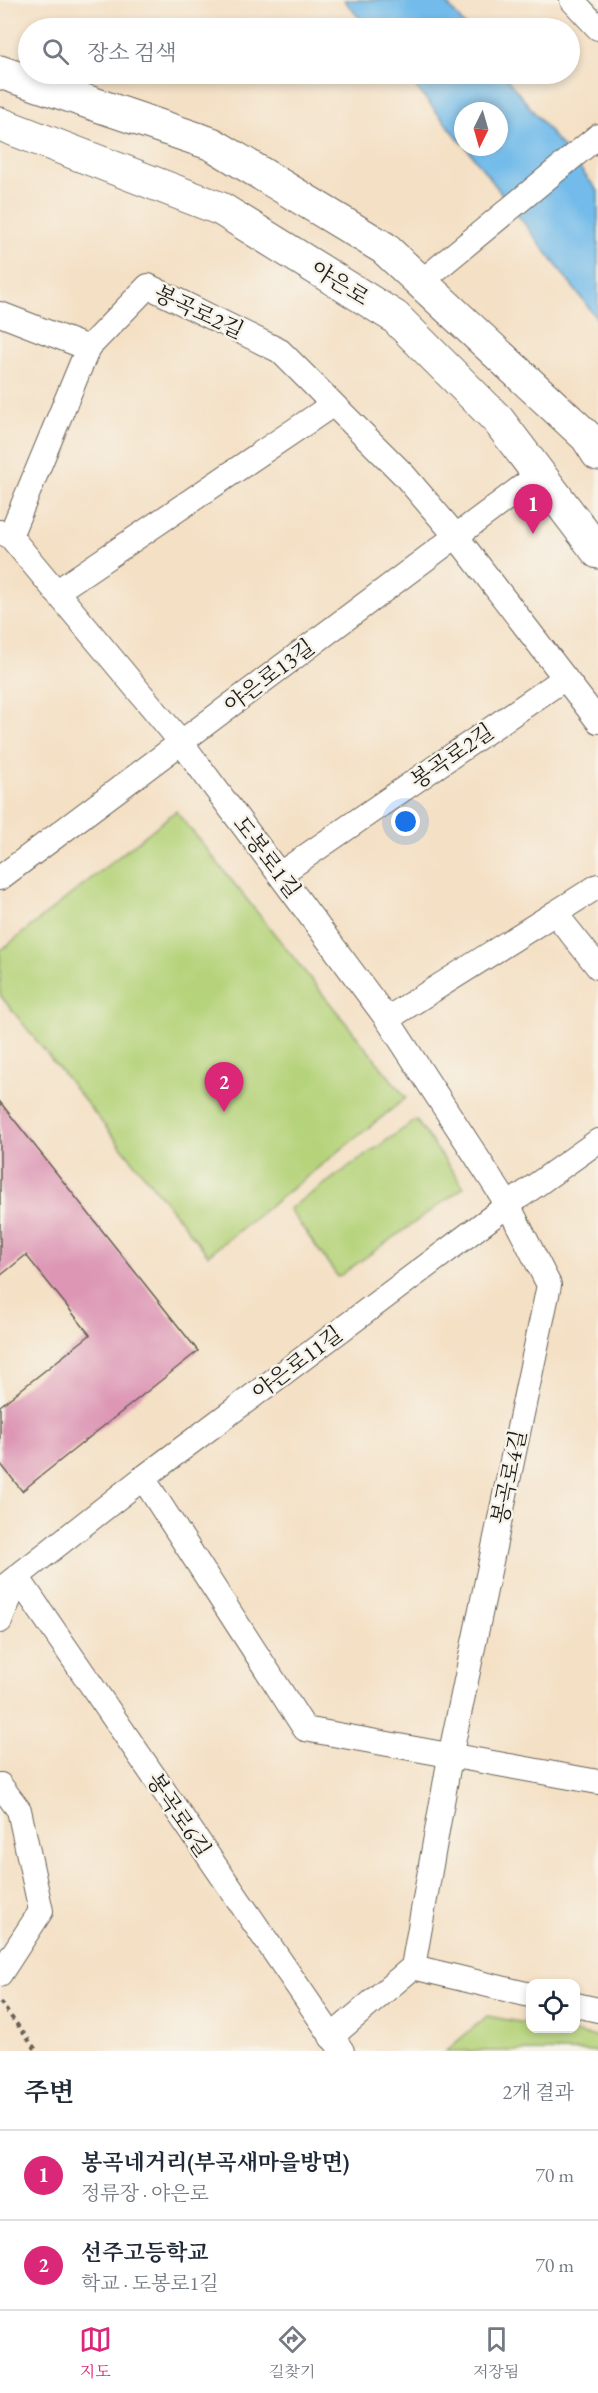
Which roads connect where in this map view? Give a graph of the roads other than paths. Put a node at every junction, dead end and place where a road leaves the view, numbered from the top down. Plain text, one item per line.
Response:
1 (572, 0) edge
2 (598, 28) edge
3 (0, 72) edge
4 (18, 78) edge
5 (35, 84) edge
6 (0, 124) edge
7 (598, 136) edge
8 (420, 282) junction
9 (0, 314) edge
10 (88, 348) junction
11 (332, 405) junction
12 (598, 454) edge
13 (539, 474) junction
14 (5, 534) edge
15 (456, 536) junction
16 (598, 552) edge
17 (56, 592) junction
18 (565, 678) junction
19 (598, 721) edge
20 (181, 742) junction
21 (280, 874) junction
22 (0, 878) edge
23 (598, 886) edge
24 (555, 913) junction
25 (598, 967) edge
26 (387, 1019) junction
27 (598, 1142) edge
28 (508, 1204) junction
29 (143, 1478) junction
30 (9, 1584) edge
31 (0, 1621) edge
32 (450, 1757) junction
33 (598, 1782) edge
34 (0, 1785) edge
35 (413, 1967) junction
36 (0, 1974) edge
37 (526, 1994) edge
38 (580, 2006) edge
39 (598, 2010) edge
40 (336, 2044) edge

1 - 2 street
3 - 4 street
5 - 8 street
6 - 13 street, 야은로
7 - 8 street
8 - 12 street
9 - 10 street
10 - 11 street, 봉곡로2길
10 - 14 street, 봉곡로2길
11 - 15 street, 봉곡로2길
11 - 17 street
13 - 15 street, 야은로13길
13 - 16 street, 야은로
14 - 17 street, 도봉로1길
15 - 18 street, 봉곡로2길
15 - 20 street, 야은로13길
17 - 20 street, 도봉로1길
18 - 19 street, 봉곡로2길
18 - 21 street, 봉곡로2길
20 - 21 street, 도봉로1길
20 - 22 street, 야은로13길
21 - 26 street, 도봉로1길
23 - 24 street
24 - 25 street
24 - 26 street
26 - 28 street, 도봉로1길
27 - 28 street, 야은로11길
28 - 29 street, 야은로11길
28 - 32 street, 봉곡로4길
29 - 30 street, 야은로11길
29 - 32 street
30 - 31 street
30 - 40 street, 봉곡로6길
32 - 33 street
32 - 35 street, 봉곡로4길
34 - 36 street
35 - 37 street
35 - 40 street
38 - 39 street

